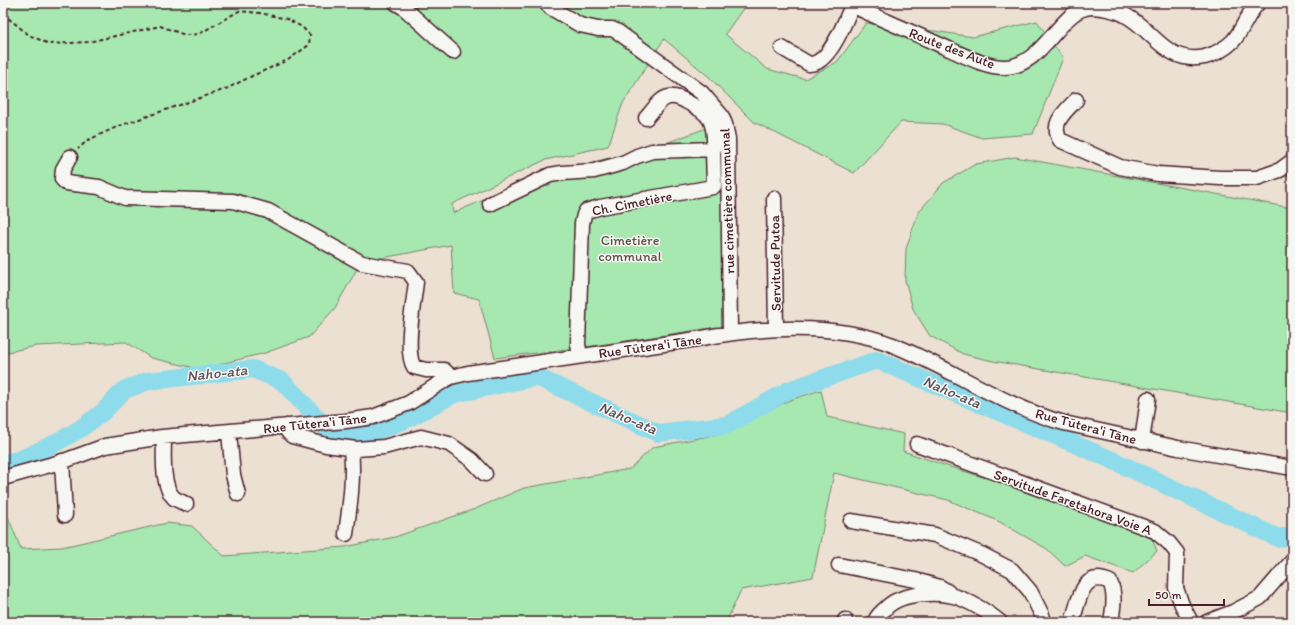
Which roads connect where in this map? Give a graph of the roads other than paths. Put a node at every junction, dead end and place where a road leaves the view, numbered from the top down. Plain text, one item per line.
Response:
1 (396, 3) edge
2 (408, 3) edge
3 (546, 3) edge
4 (854, 3) edge
5 (1258, 3) edge
6 (413, 16) junction
7 (782, 48) dead end
8 (453, 52) dead end
9 (1076, 100) dead end
10 (646, 118) dead end
11 (713, 150) junction
12 (70, 157) road end
13 (1292, 161) edge
14 (774, 198) dead end
15 (490, 204) dead end
16 (776, 329) junction
17 (730, 333) junction
18 (580, 356) junction
19 (451, 377) junction
20 (1148, 399) dead end
21 (287, 426) junction
22 (229, 432) junction
23 (164, 437) junction
24 (1142, 440) junction
25 (917, 444) dead end
26 (351, 449) junction
27 (62, 461) junction
28 (1292, 468) edge
29 (486, 474) dead end
30 (3, 478) edge
31 (238, 494) dead end
32 (186, 504) dead end
33 (65, 515) dead end
34 (851, 521) dead end
35 (346, 534) dead end
36 (1292, 561) edge
37 (840, 565) dead end
38 (959, 598) junction
39 (875, 622) edge
40 (1000, 622) edge
41 (1044, 622) edge
42 (1072, 622) edge
43 (1111, 622) edge
44 (1191, 622) edge
45 (1207, 622) edge

1 - 6 street
2 - 6 street
3 - 17 street, rue cimetière communal
4 - 5 street, Route des Aute
4 - 7 street
6 - 8 street
9 - 13 street
10 - 11 street, Ch. Cimetière
11 - 15 street
11 - 18 street, Ch. Cimetière
12 - 19 street
14 - 16 street, Servitude Putoa
16 - 17 street, Rue Tūtera'i Tāne
16 - 24 street, Rue Tūtera'i Tāne
17 - 18 street, Rue Tūtera'i Tāne
18 - 19 street, Rue Tūtera'i Tāne
19 - 21 street, Rue Tūtera'i Tāne
20 - 24 street
21 - 22 street, Rue Tūtera'i Tāne
21 - 26 street
22 - 23 street, Rue Tūtera'i Tāne
22 - 31 street
23 - 27 street, Rue Tūtera'i Tāne
23 - 32 street
24 - 28 street, Rue Tūtera'i Tāne
25 - 44 street, Servitude Faretahora Voie A
26 - 29 street
26 - 35 street
27 - 30 street, Rue Tūtera'i Tāne
27 - 33 street
34 - 41 street
36 - 45 street
37 - 38 street
38 - 39 street
38 - 40 street
42 - 43 street

